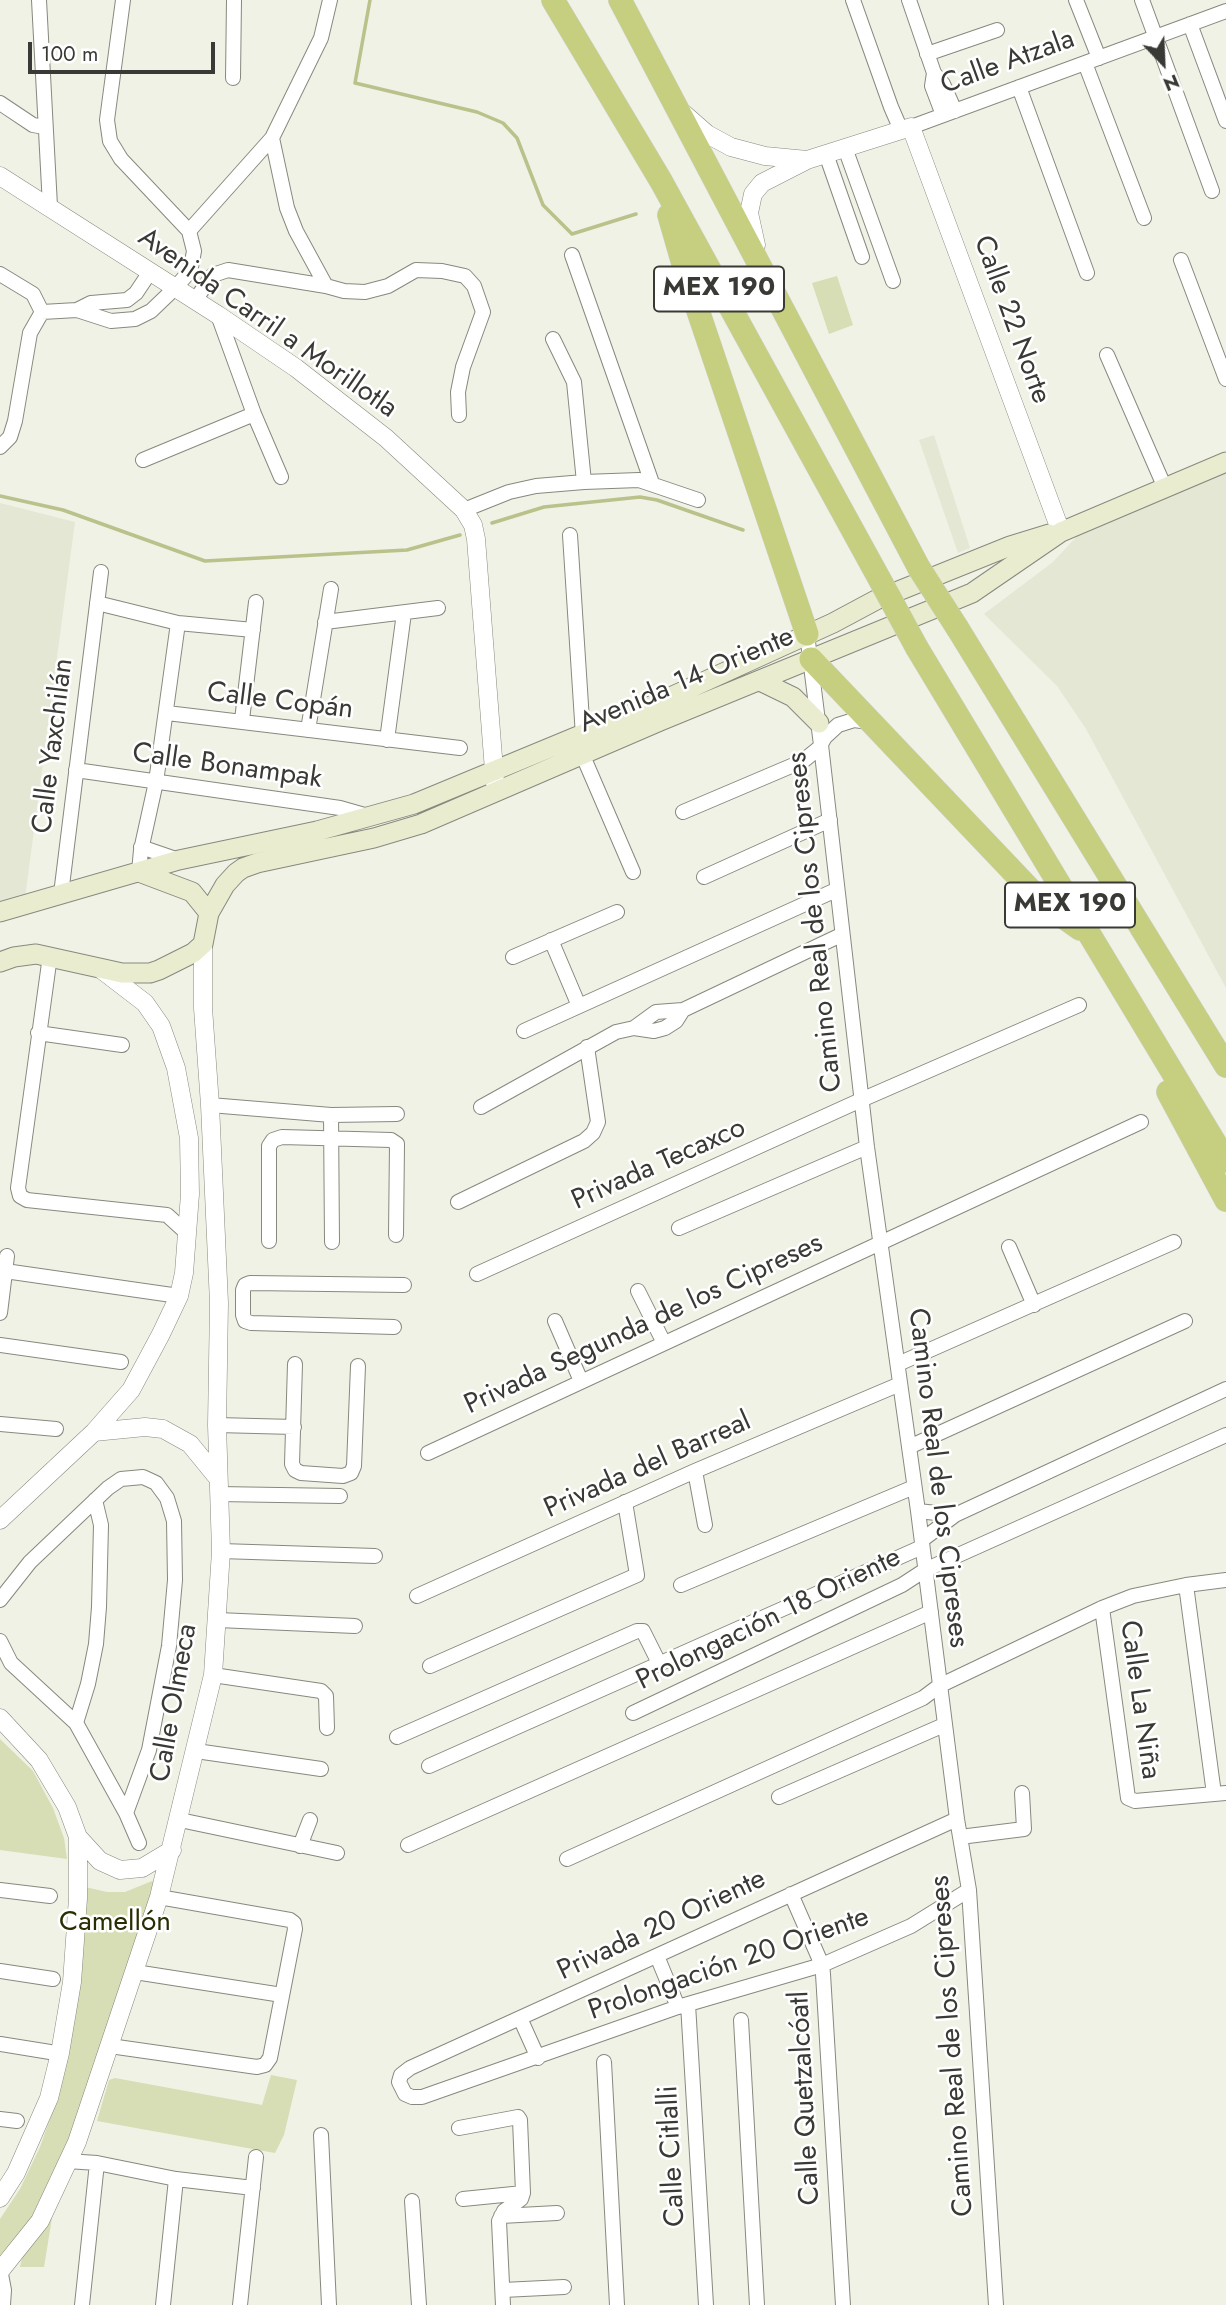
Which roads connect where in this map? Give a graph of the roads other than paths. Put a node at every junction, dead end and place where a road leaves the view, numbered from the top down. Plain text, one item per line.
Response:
1 (39, 0) edge
2 (122, 0) edge
3 (234, 0) edge
4 (330, 0) edge
5 (553, 0) edge
6 (620, 0) edge
7 (853, 0) edge
8 (909, 0) edge
9 (1076, 0) edge
10 (1142, 0) edge
11 (1220, 8) edge
12 (1189, 24) junction
13 (998, 30) dead end
14 (1156, 36) junction
15 (928, 54) junction
16 (1092, 60) junction
17 (233, 78) dead end
18 (1019, 87) junction
19 (0, 103) edge
20 (679, 109) junction
21 (949, 113) junction
22 (1226, 121) edge
23 (44, 127) junction
24 (906, 129) junction
25 (272, 138) junction
26 (845, 148) junction
27 (826, 154) junction
28 (807, 160) junction
29 (0, 176) edge
30 (661, 181) junction
31 (1212, 191) dead end
32 (50, 206) junction
33 (1144, 218) dead end
34 (189, 231) junction
35 (572, 255) dead end
36 (862, 257) dead end
37 (1181, 260) dead end
38 (761, 266) junction
39 (150, 272) junction
40 (1087, 273) dead end
41 (0, 274) edge
42 (893, 281) dead end
43 (326, 286) junction
44 (176, 288) junction
45 (195, 300) junction
46 (78, 310) junction
47 (42, 312) junction
48 (218, 315) junction
49 (553, 339) dead end
50 (1107, 355) dead end
51 (1226, 379) edge
52 (254, 414) junction
53 (459, 415) dead end
54 (0, 447) edge
55 (143, 460) dead end
56 (1226, 462) edge
57 (281, 477) dead end
58 (584, 482) junction
59 (652, 483) junction
60 (1165, 488) junction
61 (698, 500) dead end
62 (464, 510) junction
63 (1061, 532) junction
64 (570, 535) dead end
65 (102, 572) dead end
66 (331, 589) dead end
67 (256, 602) dead end
68 (97, 603) junction
69 (438, 608) dead end
70 (404, 613) junction
71 (326, 622) junction
72 (178, 623) junction
73 (253, 630) junction
74 (807, 634) junction
75 (811, 659) junction
76 (760, 681) junction
77 (167, 713) junction
78 (657, 713) junction
79 (242, 720) junction
80 (819, 723) junction
81 (871, 723) junction
82 (308, 730) junction
83 (583, 736) junction
84 (387, 740) junction
85 (821, 744) junction
86 (460, 748) dead end
87 (583, 756) junction
88 (76, 770) junction
89 (495, 772) junction
90 (156, 782) junction
91 (496, 793) junction
92 (683, 812) dead end
93 (371, 817) junction
94 (830, 820) junction
95 (318, 840) junction
96 (141, 847) junction
97 (179, 860) junction
98 (139, 872) junction
99 (633, 872) dead end
100 (704, 877) dead end
101 (836, 890) junction
102 (61, 894) junction
103 (0, 912) edge
104 (617, 912) dead end
105 (209, 913) junction
106 (841, 935) junction
107 (551, 940) junction
108 (1091, 941) junction
109 (203, 944) junction
110 (50, 956) junction
111 (513, 957) dead end
112 (0, 961) edge
113 (102, 970) junction
114 (1079, 1005) dead end
115 (579, 1006) junction
116 (1196, 1014) junction
117 (524, 1031) dead end
118 (38, 1033) junction
119 (122, 1045) dead end
120 (587, 1047) junction
121 (1226, 1049) edge
122 (1226, 1066) edge
123 (861, 1100) junction
124 (210, 1105) junction
125 (481, 1107) dead end
126 (397, 1114) dead end
127 (331, 1115) junction
128 (1141, 1122) dead end
129 (332, 1139) junction
130 (867, 1147) junction
131 (1226, 1161) edge
132 (1226, 1200) edge
133 (458, 1202) dead end
134 (679, 1228) dead end
135 (188, 1234) junction
136 (396, 1236) dead end
137 (269, 1241) dead end
138 (332, 1242) dead end
139 (881, 1242) junction
140 (1174, 1242) dead end
141 (1009, 1247) dead end
142 (477, 1274) dead end
143 (404, 1285) dead end
144 (638, 1291) dead end
145 (179, 1296) junction
146 (219, 1303) junction
147 (243, 1303) junction
148 (1034, 1305) junction
149 (0, 1313) edge
150 (555, 1321) dead end
151 (1185, 1321) dead end
152 (394, 1327) dead end
153 (664, 1343) junction
154 (0, 1345) edge
155 (121, 1362) dead end
156 (295, 1364) dead end
157 (898, 1364) junction
158 (358, 1366) dead end
159 (581, 1381) junction
160 (900, 1384) junction
161 (1226, 1389) edge
162 (0, 1424) edge
163 (217, 1425) junction
164 (294, 1427) junction
165 (56, 1429) dead end
166 (94, 1432) junction
167 (1226, 1435) edge
168 (909, 1447) junction
169 (428, 1453) dead end
170 (695, 1471) junction
171 (218, 1486) junction
172 (914, 1487) junction
173 (341, 1496) dead end
174 (95, 1500) junction
175 (625, 1502) junction
176 (918, 1511) junction
177 (955, 1516) junction
178 (0, 1520) edge
179 (705, 1525) dead end
180 (922, 1544) junction
181 (220, 1551) junction
182 (375, 1556) dead end
183 (925, 1570) junction
184 (1226, 1580) edge
185 (681, 1585) dead end
186 (1186, 1585) junction
187 (417, 1595) dead end
188 (0, 1600) edge
189 (1102, 1608) junction
190 (932, 1612) junction
191 (218, 1620) junction
192 (355, 1626) dead end
193 (0, 1641) edge
194 (659, 1663) junction
195 (430, 1666) dead end
196 (213, 1675) junction
197 (939, 1686) junction
198 (633, 1713) dead end
199 (0, 1718) edge
200 (76, 1723) junction
201 (944, 1725) junction
202 (327, 1728) dead end
203 (397, 1737) dead end
204 (196, 1751) junction
205 (429, 1766) dead end
206 (321, 1769) dead end
207 (1022, 1793) dead end
208 (1220, 1794) edge
209 (779, 1797) dead end
210 (126, 1813) junction
211 (957, 1819) junction
212 (180, 1820) junction
213 (310, 1820) dead end
214 (78, 1837) junction
215 (960, 1837) junction
216 (139, 1843) dead end
217 (408, 1845) dead end
218 (300, 1846) junction
219 (172, 1850) junction
220 (337, 1853) dead end
221 (567, 1859) dead end
222 (0, 1890) edge
223 (969, 1891) junction
224 (791, 1894) junction
225 (50, 1896) dead end
226 (159, 1898) junction
227 (657, 1956) junction
228 (822, 1965) junction
229 (0, 1971) edge
230 (135, 1972) junction
231 (53, 1979) dead end
232 (282, 1995) junction
233 (683, 2006) junction
234 (520, 2018) junction
235 (741, 2020) dead end
236 (0, 2044) edge
237 (110, 2046) junction
238 (50, 2052) dead end
239 (538, 2058) junction
240 (604, 2062) dead end
241 (401, 2087) joint
242 (0, 2119) edge
243 (17, 2121) dead end
244 (459, 2128) dead end
245 (321, 2135) dead end
246 (256, 2157) dead end
247 (67, 2161) junction
248 (97, 2163) junction
249 (176, 2179) junction
250 (253, 2188) junction
251 (523, 2193) junction
252 (0, 2198) edge
253 (464, 2199) dead end
254 (412, 2201) dead end
255 (557, 2213) dead end
256 (501, 2216) junction
257 (0, 2270) edge
258 (564, 2287) dead end
259 (503, 2298) edge
260 (3, 2305) edge
261 (82, 2305) edge
262 (163, 2305) edge
263 (240, 2305) edge
264 (330, 2305) edge
265 (419, 2305) edge
266 (617, 2305) edge
267 (706, 2305) edge
268 (757, 2305) edge
269 (842, 2305) edge
270 (996, 2305) edge

1 - 23 street
2 - 34 street
3 - 17 street
4 - 25 street
5 - 30 highway, MEX 190
6 - 20 highway, MEX 190
7 - 24 street
8 - 15 street
9 - 16 street
10 - 14 street
11 - 12 street, Calle Atzala
12 - 14 street, Calle Atzala
12 - 22 street
13 - 15 street
14 - 16 street, Calle Atzala
14 - 31 street
15 - 21 street
16 - 18 street, Calle Atzala
16 - 33 street
18 - 21 street, Calle Atzala
18 - 40 street
19 - 23 street
20 - 28 street, Calle Atzala
20 - 38 highway, MEX 190
21 - 24 street, Calle Atzala
23 - 32 street
24 - 26 street, Calle Atzala
24 - 63 street, Calle 22 Norte
25 - 34 street
25 - 43 street
26 - 27 street, Calle Atzala
26 - 42 street
27 - 28 street, Calle Atzala
27 - 36 street
28 - 38 street, Calle Atzala
29 - 32 street, Avenida Carril a Morillotla
30 - 74 highway
30 - 108 highway, MEX 190, bridge
32 - 39 street, Avenida Carril a Morillotla
34 - 44 street
35 - 59 street
37 - 51 street
38 - 116 highway, MEX 190, bridge
39 - 44 street, Avenida Carril a Morillotla
39 - 46 street
41 - 47 street
43 - 45 street
43 - 53 street
44 - 45 street, Avenida Carril a Morillotla
44 - 46 street
45 - 48 street, Avenida Carril a Morillotla
46 - 47 street
47 - 54 street
48 - 52 street
48 - 62 street, Avenida Carril a Morillotla
49 - 58 street
50 - 60 street
52 - 55 street
52 - 57 street
56 - 60 main road, Avenida 14 Oriente
58 - 59 street
58 - 62 street
59 - 61 street
60 - 63 main road, Avenida 14 Oriente
62 - 89 street, Avenida Carril a Morillotla
63 - 74 main road, Avenida 14 Oriente
63 - 75 main road, Avenida 14 Oriente
64 - 83 street
65 - 68 street, Calle Yaxchilán
66 - 71 street
67 - 73 street
68 - 72 street
68 - 88 street, Calle Yaxchilán
69 - 70 street
70 - 71 street
70 - 84 street
71 - 82 street
72 - 73 street
72 - 77 street
73 - 79 street
74 - 75 street, Camino Real de los Cipreses
74 - 78 main road, Avenida 14 Oriente
75 - 76 main road, Avenida 14 Oriente
75 - 80 street, Camino Real de los Cipreses
75 - 81 highway
76 - 78 main road, Avenida 14 Oriente
76 - 80 main road
77 - 79 street, Calle Copán
77 - 90 street
78 - 83 main road, Avenida 14 Oriente
78 - 87 main road, Avenida 14 Oriente
79 - 82 street, Calle Copán
80 - 85 street, Camino Real de los Cipreses
81 - 85 street
81 - 108 highway
82 - 84 street, Calle Copán
83 - 89 main road, Avenida 14 Oriente
84 - 86 street, Calle Copán
85 - 92 street
85 - 94 street, Camino Real de los Cipreses
87 - 91 main road, Avenida 14 Oriente
87 - 99 street
88 - 90 street, Calle Bonampak
88 - 102 street, Calle Yaxchilán
89 - 91 street, Avenida Carril a Morillotla
89 - 93 main road, Avenida 14 Oriente
90 - 93 street, Calle Bonampak
90 - 96 street
91 - 95 main road, Avenida 14 Oriente
93 - 95 main road, Avenida 14 Oriente
94 - 100 street
94 - 101 street, Camino Real de los Cipreses
95 - 97 main road
95 - 105 main road
96 - 97 street
96 - 98 street
97 - 98 main road
98 - 102 main road
98 - 105 main road
101 - 106 street, Camino Real de los Cipreses
101 - 115 street
102 - 103 main road
104 - 107 street
105 - 109 main road
106 - 120 street
106 - 123 street, Camino Real de los Cipreses
107 - 111 street
107 - 115 street
108 - 131 highway, MEX 190
108 - 132 highway
109 - 113 main road
109 - 124 street, Calle Olmeca
110 - 112 main road
110 - 113 main road
110 - 118 street
113 - 135 street
114 - 123 street, Privada Tecaxco
115 - 117 street
116 - 121 highway
116 - 122 highway, MEX 190
118 - 119 street
118 - 135 street
120 - 125 street
120 - 133 street
123 - 130 street, Camino Real de los Cipreses
123 - 142 street, Privada Tecaxco
124 - 127 street
124 - 146 street, Calle Olmeca
126 - 127 street
127 - 129 street
128 - 139 street, Privada Segunda de los Cipreses
129 - 136 street
129 - 137 street
129 - 138 street
130 - 134 street
130 - 139 street, Camino Real de los Cipreses
135 - 145 street
139 - 153 street, Privada Segunda de los Cipreses
139 - 157 street, Camino Real de los Cipreses
140 - 148 street
141 - 148 street
143 - 147 street
144 - 153 street
145 - 149 street
145 - 166 street
146 - 147 street
146 - 163 street, Calle Olmeca
147 - 152 street
148 - 157 street
150 - 159 street
151 - 168 street
153 - 159 street, Privada Segunda de los Cipreses
154 - 155 street
156 - 164 street
157 - 160 street, Camino Real de los Cipreses
158 - 164 street
159 - 169 street, Privada Segunda de los Cipreses
160 - 168 street, Camino Real de los Cipreses
160 - 170 street, Privada del Barreal
161 - 177 street
162 - 165 street
163 - 164 street
163 - 171 street, Calle Olmeca
166 - 171 street
166 - 178 street
167 - 183 street, Prolongación 18 Oriente
168 - 172 street, Camino Real de los Cipreses
170 - 175 street, Privada del Barreal
170 - 179 street
171 - 173 street
171 - 181 street, Calle Olmeca
172 - 176 street, Camino Real de los Cipreses
172 - 185 street, Prolongación 18 Oriente
174 - 188 street
174 - 200 street
174 - 210 street
175 - 187 street, Privada del Barreal
175 - 195 street
176 - 177 street
176 - 180 street, Camino Real de los Cipreses
177 - 180 street
180 - 183 street, Camino Real de los Cipreses
180 - 194 street
181 - 182 street
181 - 191 street, Calle Olmeca
183 - 190 street, Camino Real de los Cipreses
183 - 198 street, Prolongación 18 Oriente
184 - 186 street
186 - 189 street
186 - 208 street
189 - 197 street
189 - 208 street, Calle La Niña
190 - 197 street, Camino Real de los Cipreses
190 - 217 street
191 - 192 street
191 - 196 street, Calle Olmeca
193 - 200 street
194 - 203 street
194 - 205 street
196 - 202 street
196 - 204 street, Calle Olmeca
197 - 201 street, Camino Real de los Cipreses
197 - 221 street
199 - 214 street
200 - 210 street
201 - 209 street
201 - 211 street, Camino Real de los Cipreses
204 - 206 street
204 - 212 street, Calle Olmeca
207 - 215 street
210 - 216 street
211 - 215 street, Camino Real de los Cipreses
211 - 224 street, Privada 20 Oriente
212 - 218 street
212 - 219 street, Calle Olmeca
213 - 218 street
214 - 219 street
214 - 252 street
215 - 223 street, Camino Real de los Cipreses
218 - 220 street
219 - 226 street, Calle Olmeca
222 - 225 street
223 - 228 street, Prolongación 20 Oriente
223 - 270 street, Camino Real de los Cipreses
224 - 227 street, Privada 20 Oriente
224 - 228 street, Calle Quetzalcóatl
226 - 230 street, Calle Olmeca
226 - 232 street
227 - 233 street, Calle Citlalli
227 - 234 street, Privada 20 Oriente
228 - 233 street, Prolongación 20 Oriente
228 - 269 street, Calle Quetzalcóatl
229 - 231 street
230 - 232 street
230 - 237 street, Calle Olmeca
232 - 237 street
233 - 239 street, Prolongación 20 Oriente
233 - 267 street, Calle Citlalli
234 - 239 street
234 - 241 street, Privada 20 Oriente
235 - 268 street
236 - 238 street
237 - 247 street, Calle Olmeca
239 - 241 street, Prolongación 20 Oriente
240 - 266 street
242 - 243 street
244 - 251 street
245 - 264 street
246 - 250 street
247 - 248 street
247 - 257 street, Calle Olmeca
248 - 249 street
248 - 261 street
249 - 250 street
249 - 262 street
250 - 263 street
251 - 253 street
251 - 256 street
254 - 265 street
255 - 256 street
256 - 259 street
257 - 260 street
258 - 259 street

